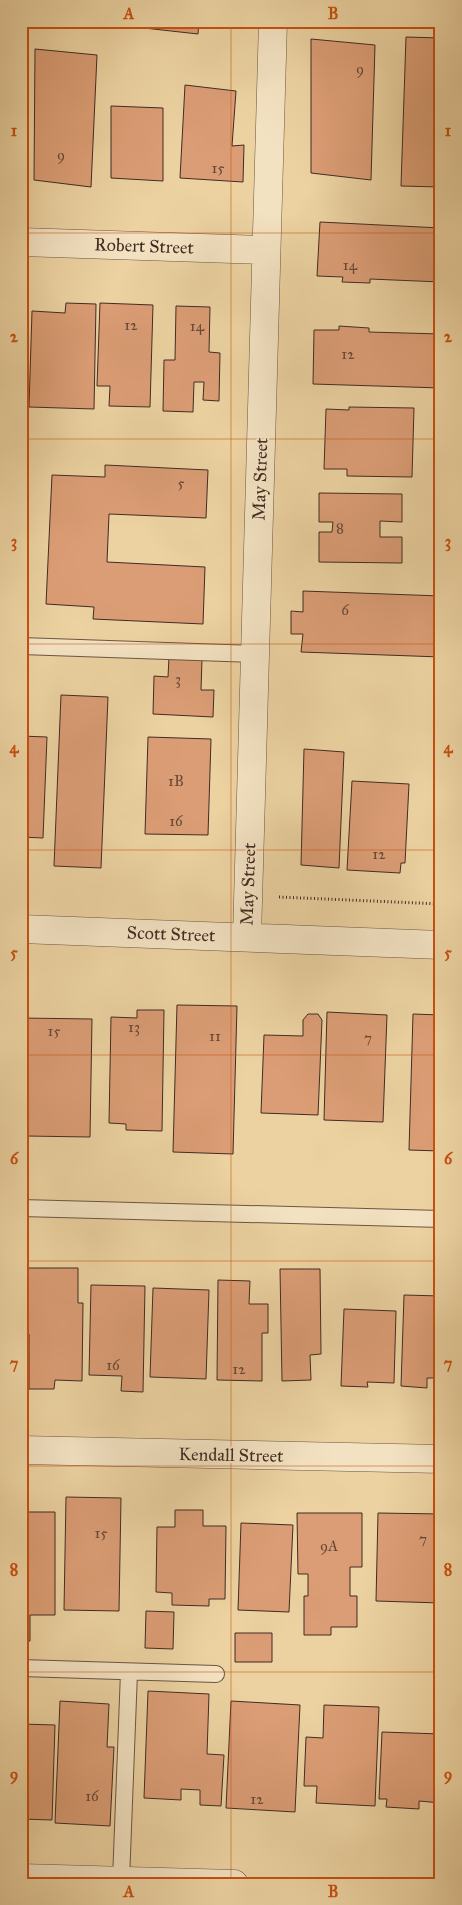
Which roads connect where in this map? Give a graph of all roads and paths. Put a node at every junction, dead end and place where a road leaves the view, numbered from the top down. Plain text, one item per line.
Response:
1 (273, 21) edge
2 (21, 242) edge
3 (266, 250) junction
4 (21, 646) edge
5 (255, 654) junction
6 (294, 898) dead end
7 (441, 904) edge
8 (21, 929) edge
9 (247, 937) junction
10 (441, 945) edge
11 (21, 1208) edge
12 (441, 1219) edge
13 (21, 1450) edge
14 (441, 1459) edge
15 (21, 1668) edge
16 (130, 1672) junction
17 (216, 1674) dead end
18 (21, 1878) edge
19 (122, 1880) junction
20 (234, 1884) edge

1 - 3 street, May Street
2 - 3 street, Robert Street
3 - 5 street, May Street
4 - 5 lane
5 - 9 street, May Street
6 - 7 path
8 - 9 street, Scott Street
9 - 10 street, Scott Street
11 - 12 lane
13 - 14 street, Kendall Street
15 - 16 lane
16 - 17 lane
16 - 19 lane
18 - 19 street
19 - 20 street

